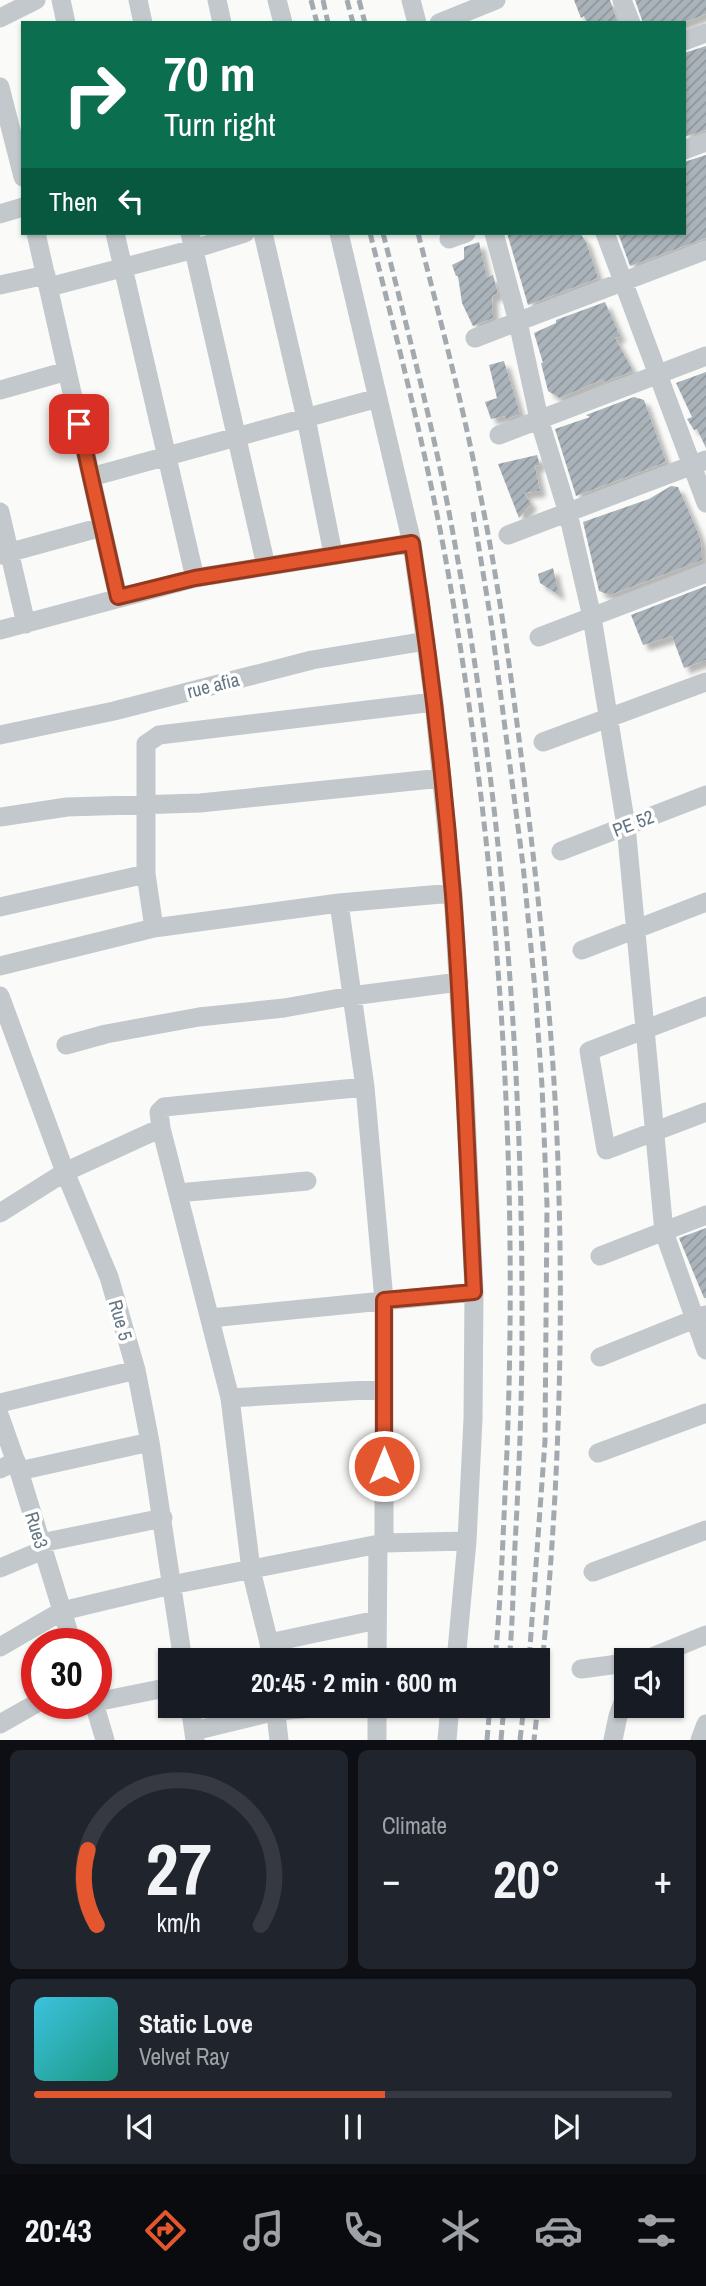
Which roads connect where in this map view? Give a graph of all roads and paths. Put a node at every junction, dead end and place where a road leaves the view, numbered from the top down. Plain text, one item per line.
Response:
1 (36, 0) edge
2 (61, 0) edge
3 (138, 0) edge
4 (217, 0) edge
5 (277, 0) edge
6 (411, 0) edge
7 (496, 0) edge
8 (622, 0) edge
9 (0, 18) edge
10 (66, 21) edge
11 (143, 21) edge
12 (222, 21) edge
13 (282, 21) edge
14 (416, 21) edge
15 (444, 21) edge
16 (630, 21) edge
17 (706, 33) edge
18 (686, 40) edge
19 (0, 87) edge
20 (706, 142) edge
21 (686, 149) edge
22 (21, 169) edge
23 (21, 208) edge
24 (0, 214) edge
25 (36, 235) edge
26 (115, 235) edge
27 (232, 235) edge
28 (263, 235) edge
29 (339, 235) edge
30 (495, 235) edge
31 (607, 235) edge
32 (192, 241) edge
33 (706, 250) edge
34 (123, 266) junction
35 (47, 281) junction
36 (624, 281) junction
37 (0, 285) edge
38 (518, 321) junction
39 (475, 338) dead end
40 (706, 356) edge
41 (67, 371) junction
42 (658, 374) junction
43 (0, 390) edge
44 (378, 398) junction
45 (306, 418) junction
46 (539, 419) junction
47 (499, 435) dead end
48 (236, 437) junction
49 (168, 456) junction
50 (699, 463) edge
51 (91, 477) junction
52 (706, 503) edge
53 (0, 512) edge
54 (568, 513) junction
55 (102, 527) junction
56 (508, 535) dead end
57 (412, 543) junction
58 (4, 554) edge
59 (333, 554) junction
60 (266, 566) junction
61 (706, 573) edge
62 (195, 578) junction
63 (118, 597) junction
64 (592, 617) junction
65 (26, 624) junction
66 (0, 630) edge
67 (539, 637) dead end
68 (426, 641) junction
69 (706, 682) edge
70 (434, 702) junction
71 (607, 719) junction
72 (0, 735) edge
73 (543, 742) dead end
74 (442, 778) junction
75 (706, 795) edge
76 (147, 804) junction
77 (0, 817) edge
78 (626, 826) junction
79 (561, 851) dead end
80 (146, 874) junction
81 (453, 893) junction
82 (706, 902) edge
83 (340, 903) junction
84 (0, 907) edge
85 (154, 928) junction
86 (636, 929) junction
87 (582, 950) dead end
88 (0, 966) edge
89 (459, 982) junction
90 (0, 996) edge
91 (351, 996) junction
92 (706, 1006) edge
93 (644, 1030) junction
94 (66, 1045) dead end
95 (365, 1087) junction
96 (706, 1112) edge
97 (161, 1128) junction
98 (655, 1132) junction
99 (65, 1172) junction
100 (307, 1181) dead end
101 (178, 1192) junction
102 (1, 1211) edge
103 (706, 1216) edge
104 (663, 1232) junction
105 (600, 1256) dead end
106 (474, 1292) junction
107 (384, 1300) junction
108 (700, 1317) edge
109 (211, 1318) junction
110 (706, 1350) edge
111 (600, 1357) dead end
112 (136, 1370) junction
113 (384, 1389) junction
114 (230, 1398) junction
115 (0, 1403) edge
116 (706, 1413) edge
117 (0, 1417) edge
118 (150, 1442) junction
119 (598, 1453) dead end
120 (12, 1467) edge
121 (163, 1518) junction
122 (706, 1530) edge
123 (467, 1541) junction
124 (381, 1544) junction
125 (42, 1546) junction
126 (0, 1568) edge
127 (251, 1570) junction
128 (593, 1572) dead end
129 (171, 1585) junction
130 (62, 1611) junction
131 (377, 1620) junction
132 (67, 1628) edge
133 (706, 1636) edge
134 (0, 1647) edge
135 (181, 1648) edge
136 (269, 1648) edge
137 (283, 1648) edge
138 (377, 1648) edge
139 (457, 1648) edge
140 (675, 1648) edge
141 (614, 1665) edge
142 (581, 1669) dead end
143 (158, 1689) edge
144 (112, 1699) edge
145 (21, 1712) edge
146 (248, 1718) edge
147 (277, 1718) edge
148 (377, 1718) edge
149 (448, 1718) edge
150 (618, 1718) edge
151 (99, 1719) edge
152 (0, 1724) edge
153 (706, 1724) edge
154 (195, 1735) edge
155 (105, 1740) edge
156 (279, 1740) edge
157 (377, 1740) edge
158 (447, 1740) edge
159 (613, 1740) edge
160 (700, 1740) edge

1 - 9 street
2 - 10 street
3 - 11 street
4 - 12 street
5 - 13 street
6 - 14 street
7 - 15 street
8 - 16 street
17 - 18 street
19 - 22 street
20 - 21 street
23 - 24 street
25 - 35 street
26 - 34 street
27 - 32 street
28 - 45 street
29 - 44 street
30 - 38 street
31 - 36 street
32 - 34 street
32 - 48 street
33 - 36 street
34 - 35 street
34 - 49 street
35 - 37 street
35 - 41 street
36 - 38 street
36 - 42 street
38 - 39 street
38 - 46 street
40 - 42 street
41 - 43 street
41 - 51 street
42 - 46 street
42 - 50 street
44 - 45 street
44 - 57 street
45 - 48 street
45 - 59 street
46 - 47 street
46 - 54 street
48 - 49 street
48 - 60 street
49 - 51 street
49 - 62 street
50 - 52 street
50 - 54 street
51 - 55 street
53 - 58 street
54 - 56 street
54 - 64 street
55 - 58 street
55 - 63 street
57 - 59 street
57 - 68 street
58 - 65 street
59 - 60 street
60 - 62 street
61 - 64 street
62 - 63 street
63 - 65 street
64 - 67 street
64 - 71 street
65 - 66 street
68 - 70 street
68 - 72 street, rue afia
69 - 71 street
70 - 74 street
70 - 76 street
71 - 73 street
71 - 78 street
74 - 76 street
74 - 81 street
75 - 78 street, PE 52
76 - 77 street
76 - 80 street
78 - 79 street, PE 52
78 - 86 street
80 - 84 street
80 - 85 street
81 - 83 street
81 - 89 street
82 - 86 street
83 - 85 street
83 - 91 street
85 - 88 street
86 - 87 street
86 - 93 street
89 - 91 street
89 - 106 street
90 - 99 street, Rue 5
91 - 94 street
91 - 95 street
92 - 93 street
93 - 98 street
93 - 98 street
95 - 97 street
95 - 107 street
96 - 98 street
97 - 99 street
97 - 101 street
98 - 104 street
99 - 102 street
99 - 112 street, Rue 5
100 - 101 street
101 - 109 street
103 - 104 street
104 - 105 street
104 - 108 street
106 - 107 street
106 - 123 street
107 - 109 street
107 - 113 street
108 - 110 street
108 - 111 street
109 - 114 street
112 - 115 street
112 - 118 street, Rue 5
113 - 114 street
113 - 124 street
114 - 127 street
116 - 119 street
117 - 120 street, Rue3
118 - 120 street
118 - 121 street, Rue 5
120 - 125 street, Rue3
121 - 125 street
121 - 129 street, Rue 5
122 - 128 street
123 - 124 street
123 - 139 street
124 - 127 street
124 - 131 street
125 - 126 street
125 - 130 street, Rue3
127 - 129 street
127 - 136 street
129 - 130 street
129 - 135 street, Rue 5
130 - 132 street, Rue3
130 - 134 street
131 - 137 street
131 - 138 street
133 - 140 street
141 - 142 street
143 - 144 street
145 - 152 street
146 - 154 street
147 - 156 street
148 - 157 street
149 - 158 street
150 - 159 street
151 - 155 street
153 - 160 street

